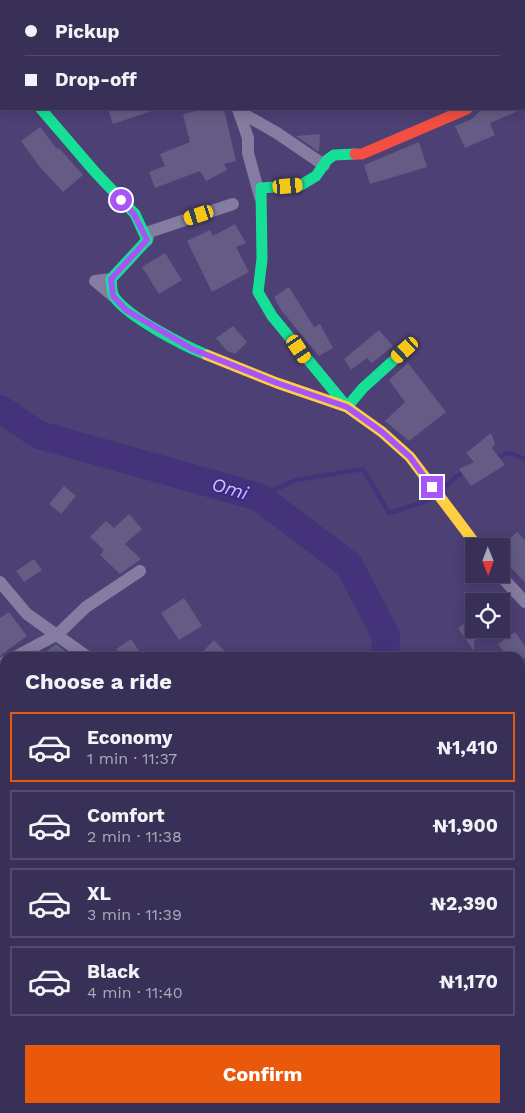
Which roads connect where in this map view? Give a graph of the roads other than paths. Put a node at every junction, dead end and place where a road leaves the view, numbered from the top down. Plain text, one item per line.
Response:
1 (42, 110) edge
2 (239, 110) edge
3 (465, 110) edge
4 (324, 165) junction
5 (260, 200) junction
6 (233, 204) dead end
7 (147, 240) junction
8 (111, 279) joint
9 (113, 296) joint
10 (405, 350) dead end
11 (347, 407) junction
12 (471, 538) edge
13 (140, 571) dead end
14 (0, 582) edge
15 (507, 583) edge
16 (525, 602) edge
17 (58, 634) junction
18 (24, 652) edge
19 (80, 652) edge

1 - 7 street
2 - 4 street
2 - 5 street
3 - 4 street
4 - 5 street
5 - 11 street
6 - 7 street
7 - 8 street
8 - 9 street
9 - 11 street
10 - 11 street
11 - 12 street
13 - 17 street
14 - 17 street
15 - 16 street
17 - 18 street
17 - 19 street

